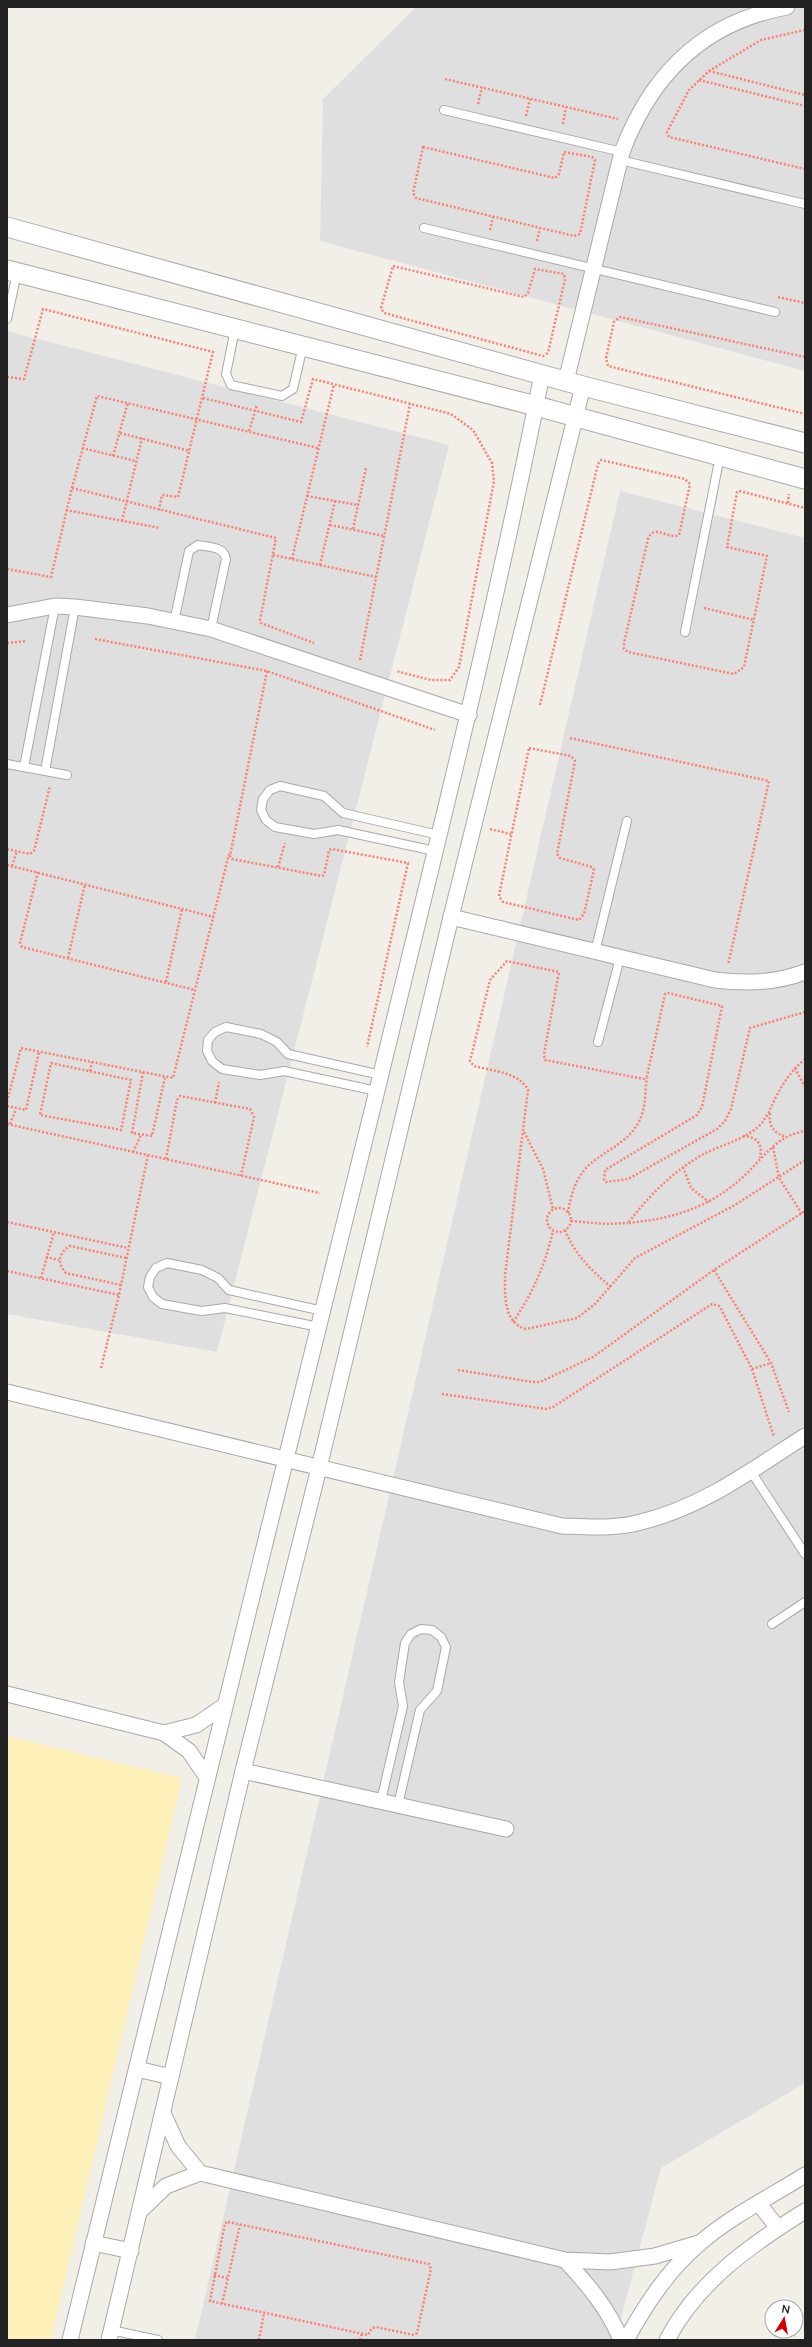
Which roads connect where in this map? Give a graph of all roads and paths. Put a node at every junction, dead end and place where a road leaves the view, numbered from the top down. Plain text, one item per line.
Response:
1 (787, 7) edge
2 (805, 30) edge
3 (708, 71) junction
4 (445, 79) dead end
5 (699, 80) junction
6 (805, 95) edge
7 (805, 106) edge
8 (444, 110) dead end
9 (633, 123) junction
10 (423, 147) joint
11 (621, 156) junction
12 (805, 169) edge
13 (805, 204) edge
14 (7, 227) edge
15 (424, 228) dead end
16 (393, 266) joint
17 (595, 269) junction
18 (12, 272) edge
19 (775, 312) dead end
20 (7, 319) edge
21 (235, 329) junction
22 (303, 346) junction
23 (805, 357) edge
24 (542, 374) junction
25 (7, 377) edge
26 (574, 383) junction
27 (334, 384) junction
28 (203, 398) junction
29 (128, 402) junction
30 (410, 404) junction
31 (536, 406) junction
32 (256, 411) junction
33 (805, 414) edge
34 (575, 418) junction
35 (198, 419) junction
36 (249, 431) junction
37 (120, 433) junction
38 (142, 438) junction
39 (805, 443) edge
40 (82, 448) junction
41 (318, 448) junction
42 (190, 451) junction
43 (114, 456) junction
44 (720, 456) junction
45 (136, 461) junction
46 (366, 468) dead end
47 (805, 479) edge
48 (72, 488) junction
49 (307, 496) junction
50 (126, 501) junction
51 (335, 501) junction
52 (358, 505) junction
53 (805, 508) edge
54 (66, 510) junction
55 (159, 510) junction
56 (122, 521) junction
57 (330, 525) junction
58 (160, 528) dead end
59 (353, 529) junction
60 (384, 536) junction
61 (273, 555) junction
62 (292, 559) junction
63 (320, 565) junction
64 (7, 569) edge
65 (376, 577) junction
66 (691, 605) junction
67 (55, 606) junction
68 (75, 607) junction
69 (7, 615) edge
70 (754, 620) junction
71 (174, 622) junction
72 (211, 630) junction
73 (685, 632) dead end
74 (95, 639) dead end
75 (27, 641) dead end
76 (7, 643) edge
77 (318, 644) dead end
78 (353, 658) dead end
79 (360, 661) junction
80 (367, 663) dead end
81 (388, 668) dead end
82 (267, 671) junction
83 (540, 705) dead end
84 (469, 715) junction
85 (435, 730) dead end
86 (570, 738) dead end
87 (7, 764) edge
88 (24, 767) junction
89 (49, 772) junction
90 (67, 775) dead end
91 (627, 821) dead end
92 (290, 830) junction
93 (439, 835) junction
94 (7, 849) edge
95 (17, 851) junction
96 (435, 851) junction
97 (229, 854) junction
98 (7, 865) edge
99 (12, 866) junction
100 (278, 867) junction
101 (595, 871) joint
102 (38, 872) junction
103 (85, 884) junction
104 (182, 909) junction
105 (214, 917) junction
106 (451, 917) junction
107 (595, 952) junction
108 (68, 958) junction
109 (620, 958) junction
110 (805, 972) edge
111 (725, 981) junction
112 (166, 983) junction
113 (195, 990) junction
114 (805, 1012) edge
115 (598, 1042) dead end
116 (367, 1047) dead end
117 (39, 1052) junction
118 (805, 1059) edge
119 (92, 1062) junction
120 (222, 1068) junction
121 (795, 1068) junction
122 (90, 1071) junction
123 (142, 1072) junction
124 (381, 1075) junction
125 (647, 1076) junction
126 (165, 1077) junction
127 (805, 1087) edge
128 (377, 1091) junction
129 (7, 1102) edge
130 (215, 1102) junction
131 (7, 1106) edge
132 (16, 1109) junction
133 (770, 1110) junction
134 (9, 1124) edge
135 (805, 1130) edge
136 (524, 1132) junction
137 (141, 1135) junction
138 (743, 1136) junction
139 (786, 1137) junction
140 (773, 1147) junction
141 (133, 1152) junction
142 (148, 1155) junction
143 (760, 1158) junction
144 (166, 1159) junction
145 (805, 1160) edge
146 (682, 1167) junction
147 (241, 1176) junction
148 (779, 1178) junction
149 (320, 1193) dead end
150 (709, 1202) junction
151 (553, 1209) junction
152 (568, 1213) junction
153 (804, 1213) edge
154 (571, 1221) junction
155 (7, 1222) edge
156 (628, 1223) junction
157 (565, 1230) junction
158 (553, 1231) junction
159 (54, 1232) junction
160 (128, 1248) junction
161 (46, 1257) junction
162 (126, 1258) junction
163 (59, 1260) junction
164 (714, 1270) junction
165 (7, 1271) edge
166 (41, 1278) junction
167 (121, 1285) junction
168 (611, 1287) junction
169 (119, 1295) junction
170 (323, 1312) junction
171 (513, 1322) junction
172 (319, 1327) junction
173 (771, 1363) junction
174 (101, 1368) dead end
175 (752, 1369) junction
176 (458, 1370) dead end
177 (7, 1392) edge
178 (442, 1394) dead end
179 (789, 1412) dead end
180 (805, 1436) edge
181 (779, 1452) junction
182 (286, 1460) junction
183 (319, 1468) junction
184 (750, 1470) junction
185 (805, 1554) edge
186 (805, 1602) edge
187 (772, 1624) dead end
188 (7, 1694) edge
189 (224, 1706) junction
190 (164, 1733) junction
191 (243, 1771) junction
192 (206, 1776) junction
193 (381, 1801) junction
194 (398, 1805) junction
195 (506, 1829) dead end
196 (137, 2069) junction
197 (171, 2077) junction
198 (163, 2113) junction
199 (200, 2173) junction
200 (805, 2175) edge
201 (759, 2204) junction
202 (140, 2211) junction
203 (805, 2211) edge
204 (240, 2225) junction
205 (778, 2228) junction
206 (93, 2243) junction
207 (700, 2243) junction
208 (131, 2251) junction
209 (565, 2260) junction
210 (214, 2275) junction
211 (228, 2278) junction
212 (222, 2304) junction
213 (264, 2313) junction
214 (362, 2334) junction
215 (110, 2335) edge
216 (70, 2340) edge
217 (158, 2340) edge
218 (258, 2340) edge
219 (360, 2340) edge
220 (621, 2340) edge
221 (626, 2340) edge
222 (667, 2340) edge

1 - 9 street
2 - 3 path
3 - 5 path
3 - 6 path
4 - 9 path
5 - 7 path
5 - 12 path
8 - 11 lane
9 - 11 street
10 - 10 path
11 - 13 lane
11 - 17 street
14 - 24 street
15 - 17 lane
16 - 16 path
17 - 19 lane
17 - 26 street
18 - 20 lane
18 - 21 street
21 - 22 street
21 - 22 lane
22 - 31 street
23 - 33 path
24 - 26 street
24 - 31 street
25 - 28 path
26 - 34 street
26 - 39 street
27 - 30 path
27 - 32 path
27 - 41 path
28 - 32 path
28 - 35 path
29 - 35 path
29 - 37 path
29 - 40 path
30 - 60 path
30 - 81 path
31 - 34 street
31 - 84 street
32 - 36 path
34 - 44 street
34 - 106 street
35 - 36 path
35 - 42 path
36 - 41 path
37 - 38 path
37 - 43 path
38 - 42 path
38 - 45 path
40 - 43 path
40 - 48 path
41 - 49 path
42 - 55 path
43 - 45 path
44 - 47 street
44 - 66 lane
45 - 50 path
46 - 52 path
48 - 50 path
48 - 54 path
49 - 51 path
49 - 62 path
50 - 55 path
50 - 56 path
51 - 52 path
51 - 57 path
52 - 59 path
53 - 70 path
54 - 56 path
54 - 64 path
55 - 61 path
56 - 58 path
57 - 59 path
57 - 63 path
59 - 60 path
60 - 65 path
61 - 62 path
61 - 77 path
62 - 63 path
63 - 65 path
65 - 79 path
66 - 70 path
66 - 73 lane
67 - 68 street
67 - 69 street
67 - 88 lane
68 - 71 street
68 - 89 lane
70 - 83 path
71 - 72 street
71 - 72 lane
72 - 84 street
74 - 82 path
75 - 76 path
78 - 79 path
79 - 80 path
82 - 85 path
82 - 97 path
84 - 93 street
86 - 111 path
87 - 88 lane
88 - 89 lane
89 - 90 lane
89 - 95 path
91 - 107 lane
92 - 93 lane
92 - 96 lane
92 - 100 path
93 - 96 street
94 - 95 path
95 - 99 path
96 - 124 street
97 - 100 path
97 - 105 path
98 - 99 path
99 - 102 path
100 - 116 path
101 - 101 path
102 - 103 path
102 - 108 path
103 - 104 path
103 - 108 path
104 - 105 path
104 - 112 path
105 - 113 path
106 - 107 street
106 - 183 street
107 - 109 street
108 - 112 path
109 - 111 street
109 - 115 lane
110 - 111 street
112 - 113 path
113 - 126 path
114 - 125 path
117 - 119 path
117 - 129 path
117 - 132 path
118 - 121 path
119 - 122 path
119 - 123 path
120 - 124 lane
120 - 128 lane
120 - 130 path
121 - 127 path
121 - 133 path
122 - 122 path
123 - 126 path
123 - 137 path
124 - 128 street
125 - 136 path
125 - 152 path
126 - 137 path
128 - 170 street
130 - 144 path
130 - 147 path
131 - 132 path
132 - 134 path
133 - 138 path
133 - 139 path
134 - 141 path
135 - 139 path
136 - 151 path
136 - 171 path
137 - 141 path
138 - 143 path
138 - 146 path
139 - 140 path
140 - 143 path
140 - 148 path
141 - 142 path
142 - 144 path
142 - 160 path
143 - 150 path
144 - 147 path
145 - 148 path
146 - 150 path
146 - 156 path
147 - 149 path
148 - 153 path
148 - 168 path
150 - 156 path
151 - 152 path
151 - 158 path
152 - 154 path
153 - 164 path
154 - 156 path
154 - 157 path
155 - 159 path
157 - 158 path
157 - 168 path
158 - 171 path
159 - 160 path
159 - 161 path
160 - 162 path
161 - 163 path
161 - 166 path
162 - 163 path
162 - 167 path
163 - 167 path
164 - 173 path
164 - 176 path
165 - 166 path
166 - 169 path
167 - 169 path
168 - 171 path
169 - 174 path
170 - 172 street
170 - 172 lane
172 - 182 street
173 - 175 path
173 - 179 path
175 - 178 path
175 - 181 path
177 - 182 street
180 - 181 street
181 - 184 street
182 - 183 street
182 - 189 street
183 - 184 street
183 - 191 street
184 - 185 lane
186 - 187 lane
188 - 190 street
189 - 190 street
189 - 192 street
190 - 192 street
191 - 193 street
191 - 197 street
192 - 196 street
193 - 194 street
193 - 194 lane
194 - 195 street
196 - 197 street
196 - 206 street
197 - 198 street
198 - 199 street
198 - 202 street
199 - 202 street
199 - 209 street
200 - 201 street
201 - 205 street
201 - 207 street
202 - 208 street
203 - 205 street
204 - 210 path
204 - 211 path
204 - 214 path
205 - 222 street
206 - 208 street
206 - 216 street
207 - 209 street
207 - 221 street
208 - 215 street
209 - 220 street
210 - 211 path
210 - 212 path
211 - 212 path
212 - 213 path
213 - 214 path
213 - 218 path
214 - 219 path
215 - 217 lane

